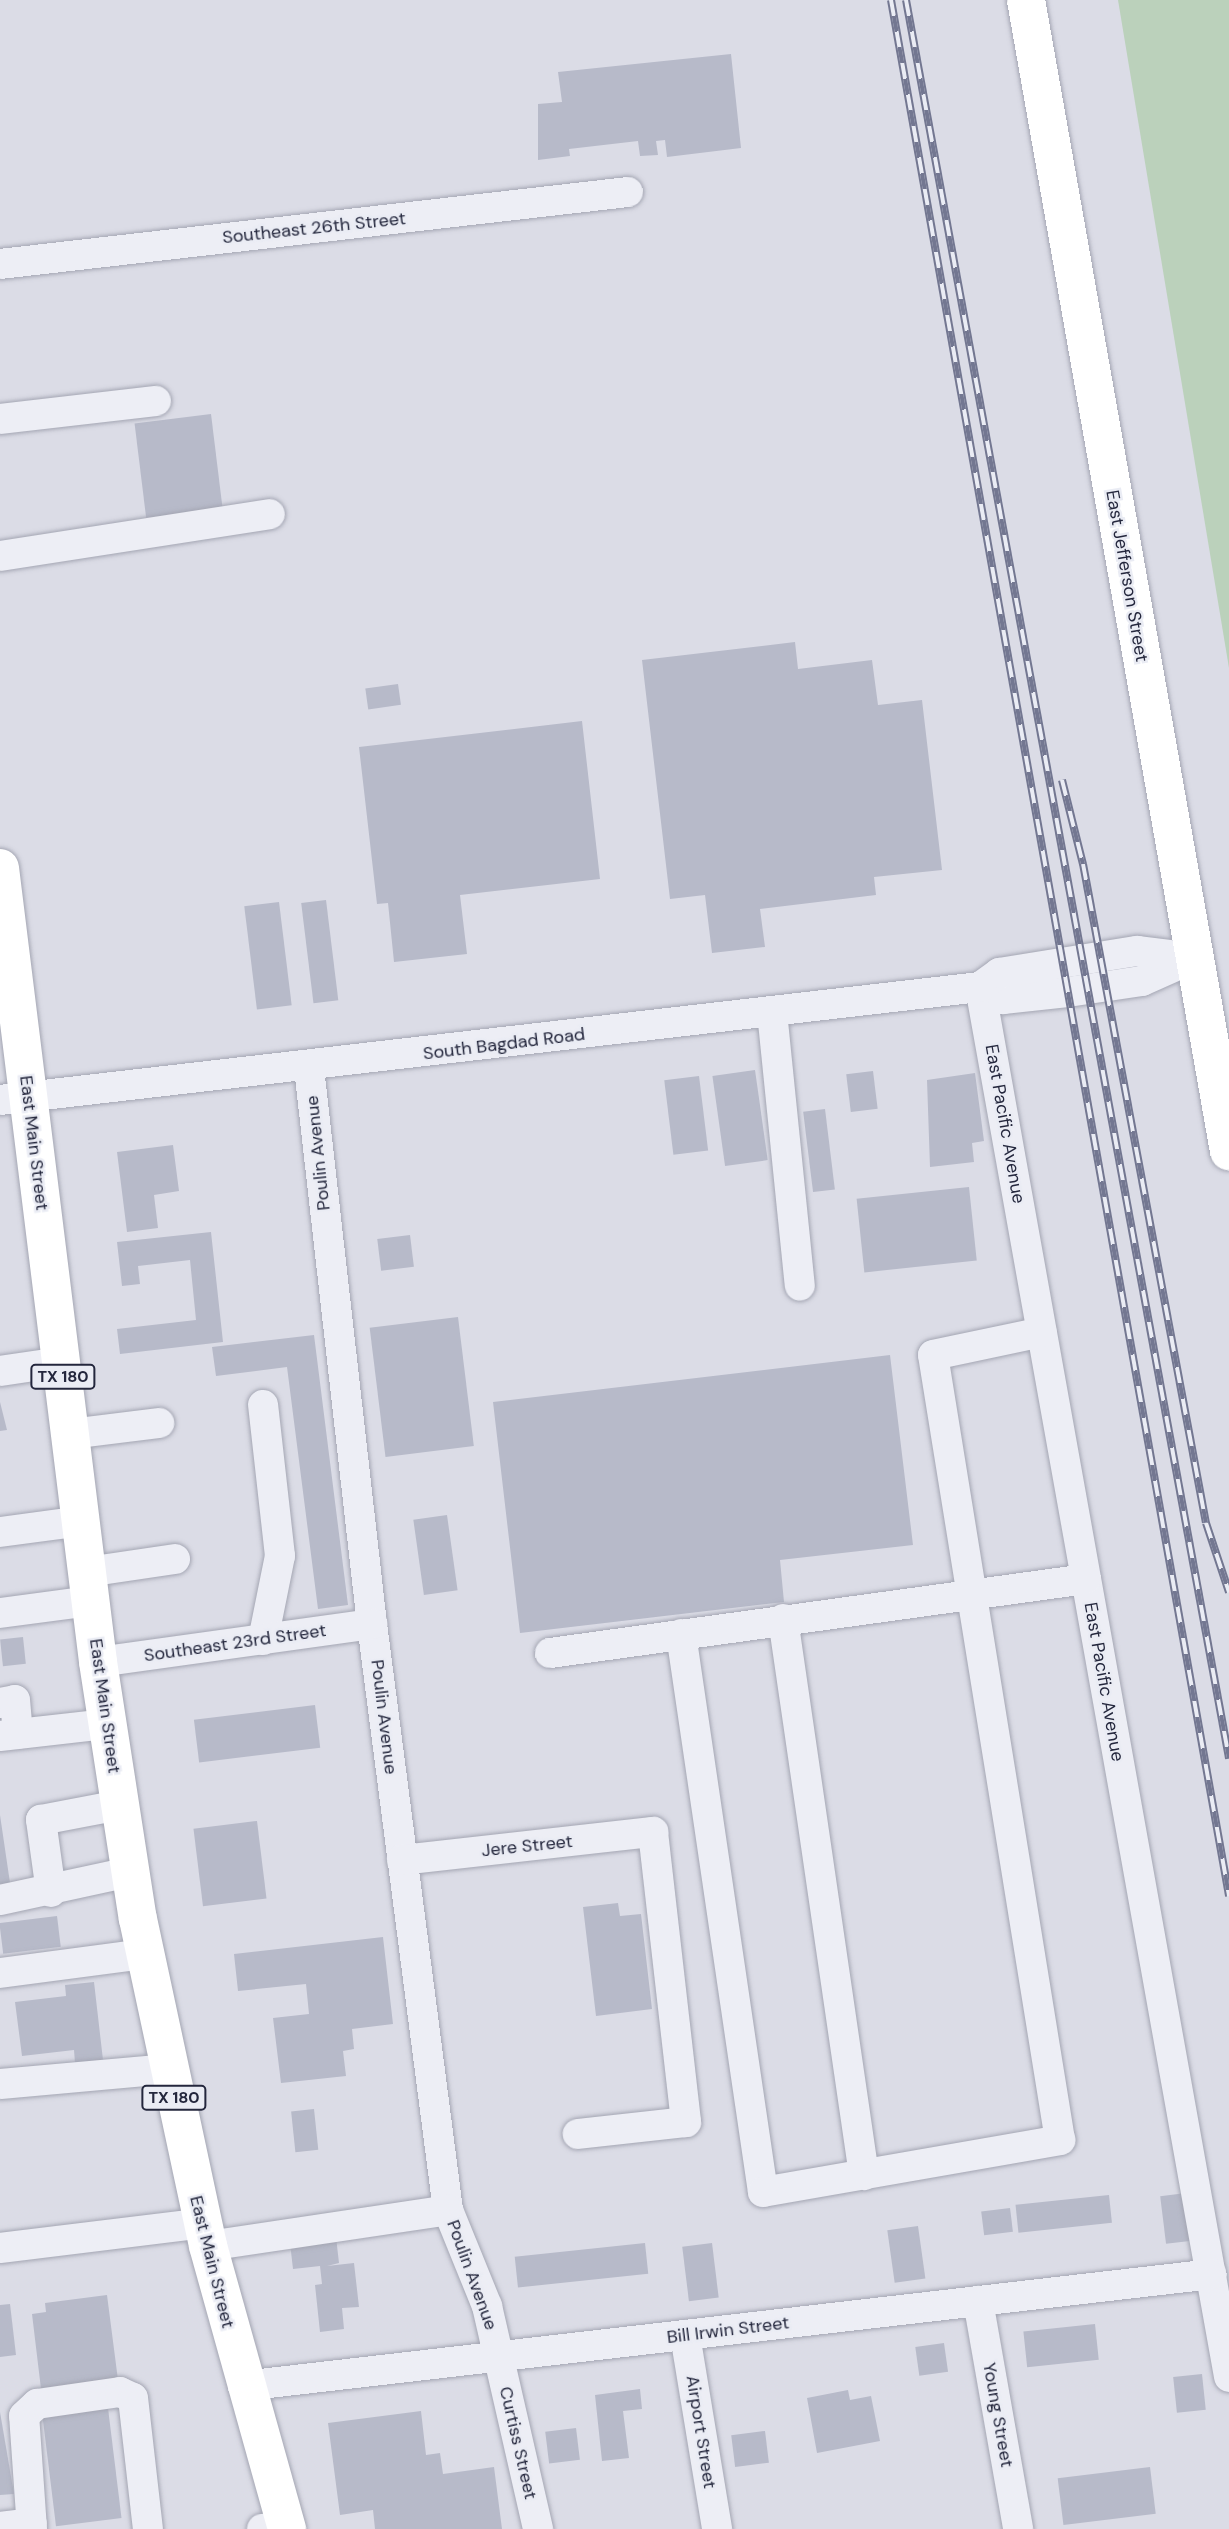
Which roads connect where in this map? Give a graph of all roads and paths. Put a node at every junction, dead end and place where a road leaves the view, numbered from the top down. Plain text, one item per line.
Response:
1 (1026, 0) edge
2 (628, 192) dead end
3 (0, 264) edge
4 (156, 401) dead end
5 (0, 419) edge
6 (270, 514) dead end
7 (0, 556) edge
8 (0, 868) edge
9 (1194, 958) junction
10 (980, 987) junction
11 (772, 1012) junction
12 (309, 1068) junction
13 (14, 1098) edge
14 (1229, 1151) edge
15 (800, 1286) dead end
16 (1042, 1332) junction
17 (61, 1362) junction
18 (0, 1371) edge
19 (263, 1405) dead end
20 (159, 1423) dead end
21 (70, 1434) junction
22 (81, 1521) junction
23 (0, 1532) edge
24 (175, 1559) dead end
25 (1086, 1579) junction
26 (89, 1586) junction
27 (971, 1594) junction
28 (0, 1613) edge
29 (783, 1619) junction
30 (372, 1624) junction
31 (681, 1634) junction
32 (263, 1640) junction
33 (550, 1653) dead end
34 (98, 1662) junction
35 (0, 1703) edge
36 (107, 1724) junction
37 (9, 1735) edge
38 (120, 1805) junction
39 (402, 1860) junction
40 (130, 1872) junction
41 (51, 1892) junction
42 (0, 1900) edge
43 (145, 1954) junction
44 (0, 1973) edge
45 (168, 2068) junction
46 (0, 2084) edge
47 (578, 2134) dead end
48 (864, 2175) junction
49 (448, 2210) junction
50 (205, 2235) junction
51 (0, 2248) edge
52 (1212, 2274) junction
53 (978, 2301) junction
54 (685, 2335) junction
55 (500, 2356) junction
56 (1229, 2377) edge
57 (243, 2386) junction
58 (32, 2526) edge
59 (0, 2527) edge
60 (278, 2528) edge
61 (148, 2529) edge
62 (538, 2529) edge
63 (717, 2529) edge
64 (1018, 2529) edge

1 - 9 main road, East Jefferson Street
2 - 3 street, Southeast 26th Street
4 - 5 street
6 - 7 street
8 - 13 main road, East Main Street / TX 180
9 - 10 street, South Bagdad Road
9 - 14 main road, East Jefferson Street
10 - 11 street, South Bagdad Road
10 - 16 street, East Pacific Avenue
11 - 12 street, South Bagdad Road
11 - 15 street
12 - 13 street, South Bagdad Road
12 - 30 street, Poulin Avenue
13 - 17 main road, East Main Street / TX 180
16 - 25 street, East Pacific Avenue
16 - 27 street
17 - 18 street
17 - 21 main road, East Main Street / TX 180
19 - 32 street
20 - 21 street
21 - 22 main road, East Main Street / TX 180
22 - 23 street
22 - 26 main road, East Main Street / TX 180
24 - 26 street
25 - 27 street
25 - 52 street, East Pacific Avenue
26 - 28 street
26 - 34 main road, East Main Street / TX 180
27 - 29 street
27 - 48 street
29 - 31 street
29 - 48 street
30 - 32 street, Southeast 23rd Street
30 - 39 street, Poulin Avenue
31 - 33 street
31 - 48 street
32 - 34 street, Southeast 23rd Street
34 - 36 main road, East Main Street / TX 180
35 - 37 street
36 - 37 street
36 - 38 main road, East Main Street / TX 180
38 - 40 main road, East Main Street / TX 180
38 - 41 street
39 - 47 street, Jere Street
39 - 49 street, Poulin Avenue
40 - 41 street
40 - 43 main road, East Main Street / TX 180
41 - 42 street
43 - 44 street
43 - 45 main road, East Main Street / TX 180
45 - 46 street
45 - 50 main road, East Main Street / TX 180
49 - 50 street
49 - 55 street, Poulin Avenue
50 - 51 street
50 - 57 main road, East Main Street / TX 180
52 - 53 street, Bill Irwin Street
52 - 56 street, East Pacific Avenue
53 - 54 street, Bill Irwin Street
53 - 64 street, Young Street
54 - 55 street, Bill Irwin Street
54 - 63 street, Airport Street
55 - 57 street, Bill Irwin Street
55 - 62 street, Curtiss Street
57 - 60 main road, East Main Street / TX 180
58 - 59 street
58 - 61 street

